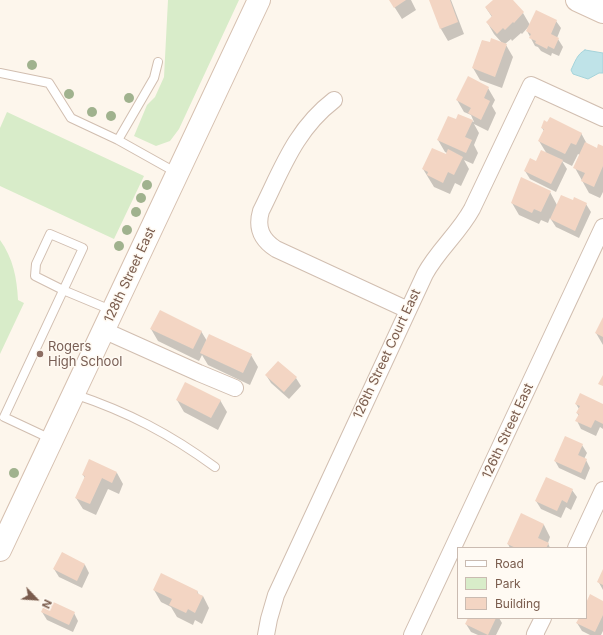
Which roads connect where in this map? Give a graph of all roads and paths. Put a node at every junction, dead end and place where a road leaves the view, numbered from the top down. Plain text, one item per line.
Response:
1 (259, 0) edge
2 (578, 0) edge
3 (603, 12) edge
4 (158, 62) dead end
5 (0, 73) edge
6 (334, 100) dead end
7 (603, 118) edge
8 (118, 140) junction
9 (177, 173) junction
10 (603, 227) edge
11 (64, 290) junction
12 (408, 310) junction
13 (113, 311) junction
14 (103, 330) junction
15 (235, 388) dead end
16 (73, 394) junction
17 (52, 440) junction
18 (215, 467) dead end
19 (603, 490) edge
20 (576, 547) edge
21 (0, 550) edge
22 (543, 619) edge
23 (536, 634) edge
24 (266, 635) edge
25 (412, 635) edge

1 - 9 street, 128th Street East
2 - 3 street
4 - 8 lane
5 - 8 lane
6 - 12 street
7 - 12 street, 126th Street Court East
8 - 9 lane
9 - 13 street, 128th Street East
10 - 25 street, 126th Street East
11 - 11 lane
11 - 13 lane
11 - 17 lane
12 - 24 street, 126th Street Court East
13 - 14 street, 128th Street East
14 - 15 street
14 - 16 street, 128th Street East
16 - 17 street, 128th Street East
16 - 18 lane
17 - 21 street, 128th Street East
19 - 20 street
22 - 23 street

